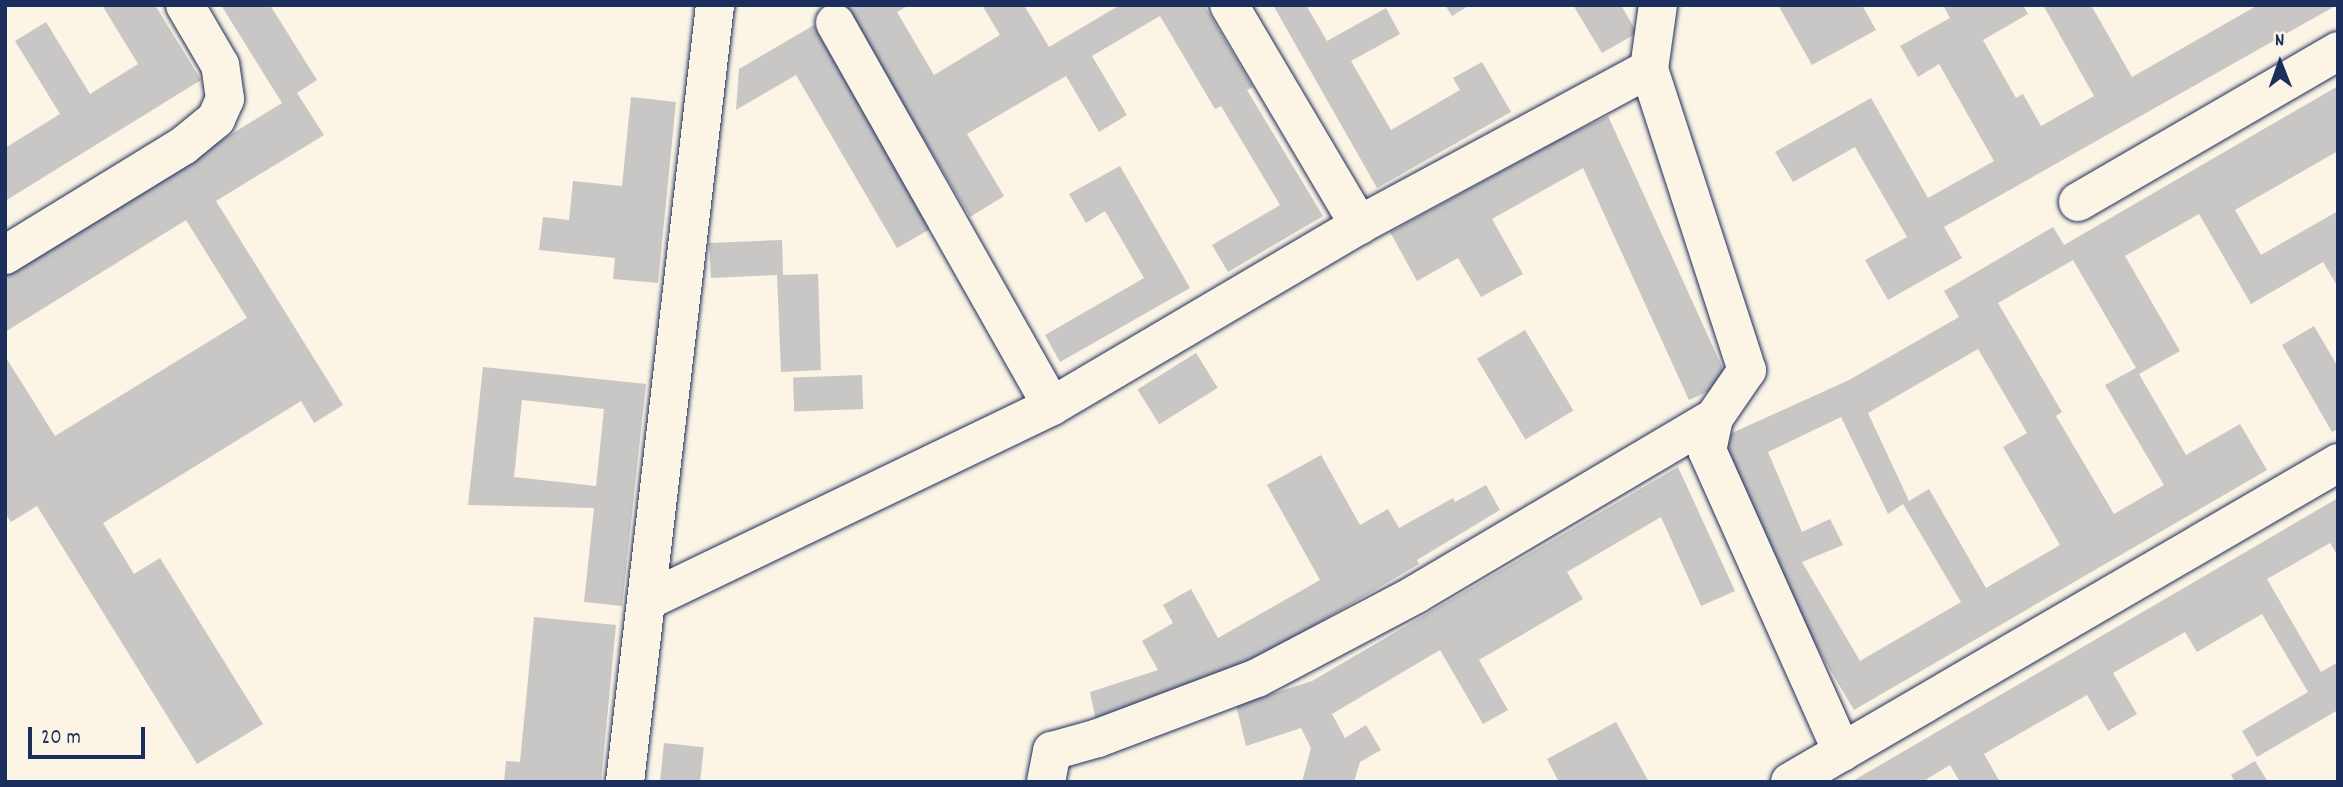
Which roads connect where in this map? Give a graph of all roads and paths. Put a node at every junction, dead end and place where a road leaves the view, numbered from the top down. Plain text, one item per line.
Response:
1 (185, 5) edge
2 (715, 5) edge
3 (1229, 5) edge
4 (1658, 5) edge
5 (835, 23) dead end
6 (2338, 51) edge
7 (1649, 69) junction
8 (2078, 202) dead end
9 (1359, 225) junction
10 (5, 255) edge
11 (1052, 406) junction
12 (1714, 418) junction
13 (2338, 463) edge
14 (647, 601) junction
15 (1842, 751) junction
16 (625, 782) edge
17 (1046, 782) edge
18 (1790, 782) edge

1 - 10 street
2 - 14 street
3 - 9 street
4 - 7 street
5 - 11 street
6 - 8 street
7 - 9 street
7 - 12 street
9 - 11 street
11 - 14 street
12 - 15 street
12 - 17 street
13 - 15 street
14 - 16 street
15 - 18 street

